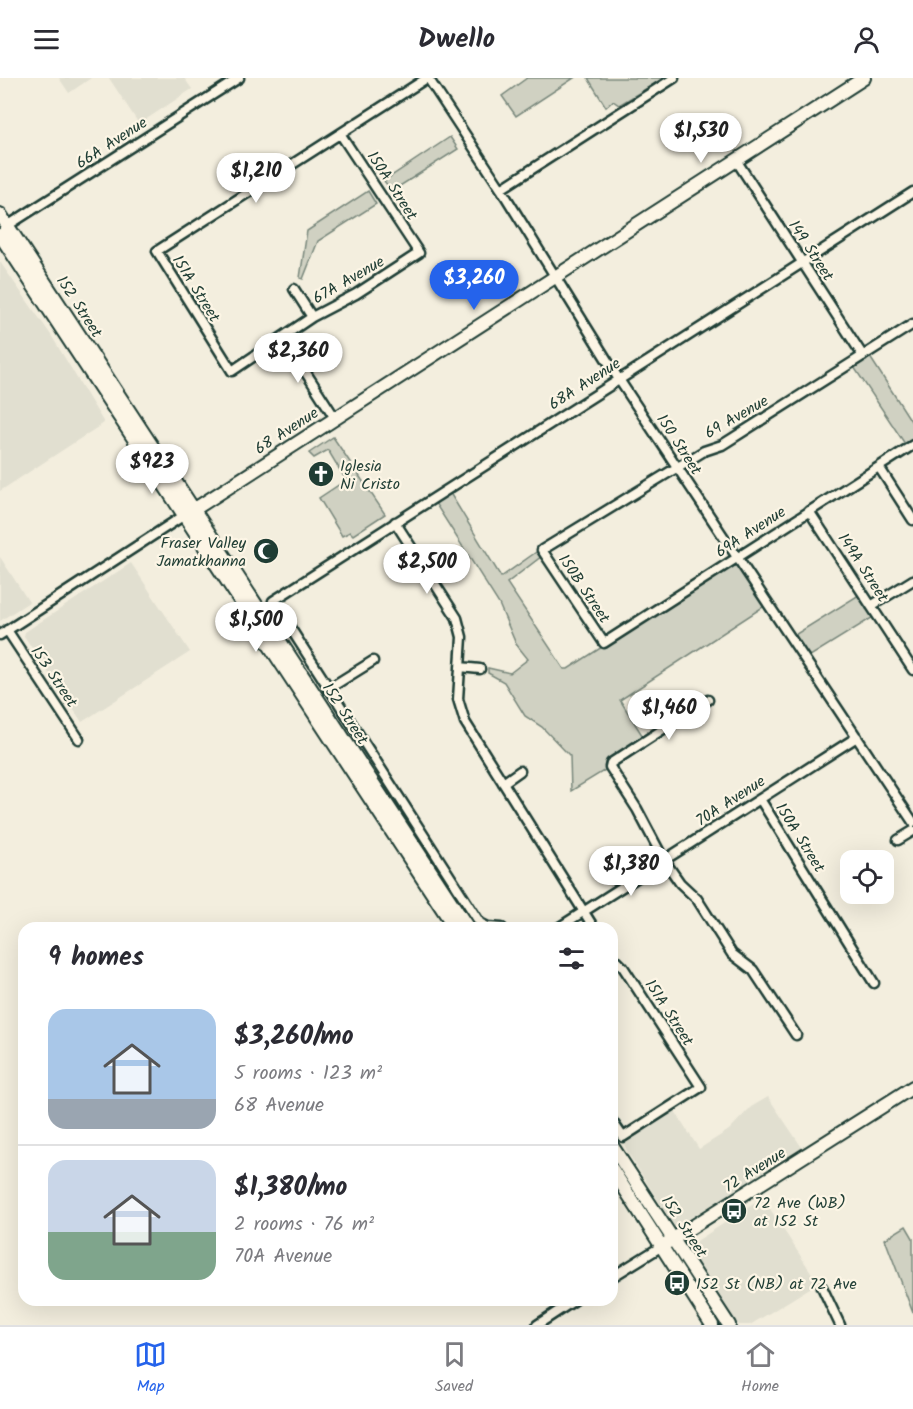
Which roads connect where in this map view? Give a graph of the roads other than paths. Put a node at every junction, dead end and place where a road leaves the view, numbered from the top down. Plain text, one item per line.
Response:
1 (239, 78) edge
2 (428, 78) edge
3 (674, 78) edge
4 (864, 78) edge
5 (341, 135) junction
6 (736, 160) junction
7 (501, 189) junction
8 (913, 192) edge
9 (0, 214) edge
10 (2, 230) edge
11 (419, 253) joint
12 (802, 262) junction
13 (555, 276) junction
14 (294, 289) dead end
15 (312, 317) junction
16 (913, 324) edge
17 (283, 337) junction
18 (863, 356) junction
19 (232, 370) joint
20 (618, 378) junction
21 (335, 418) junction
22 (913, 445) edge
23 (677, 467) junction
24 (879, 467) junction
25 (809, 512) junction
26 (188, 513) junction
27 (913, 519) edge
28 (395, 522) junction
29 (542, 550) joint
30 (738, 557) junction
31 (913, 580) edge
32 (871, 606) junction
33 (3, 633) edge
34 (604, 643) joint
35 (374, 661) dead end
36 (460, 667) junction
37 (480, 669) dead end
38 (913, 670) edge
39 (328, 689) junction
40 (708, 700) dead end
41 (857, 737) junction
42 (79, 739) dead end
43 (520, 771) dead end
44 (503, 783) junction
45 (760, 799) junction
46 (913, 822) edge
47 (913, 831) edge
48 (898, 840) dead end
49 (664, 860) junction
50 (583, 912) junction
51 (450, 922) edge
52 (464, 922) edge
53 (479, 922) edge
54 (567, 922) edge
55 (590, 922) edge
56 (618, 962) edge
57 (874, 983) dead end
58 (796, 1035) dead end
59 (913, 1087) edge
60 (618, 1130) edge
61 (618, 1155) edge
62 (618, 1178) edge
63 (673, 1239) junction
64 (662, 1246) junction
65 (618, 1273) edge
66 (822, 1287) dead end
67 (566, 1306) edge
68 (537, 1325) edge
69 (712, 1325) edge
70 (729, 1325) edge
71 (840, 1325) edge

1 - 10 street, 66A Avenue
2 - 5 street
2 - 7 street, 150 Street
3 - 7 street
4 - 6 main road, 68 Avenue
5 - 11 street, 150A Street
5 - 19 street, 151A Street
6 - 12 street, 149 Street
6 - 13 main road, 68 Avenue
7 - 13 street, 150 Street
8 - 12 street, 68A Avenue
9 - 10 main road, 152 Street
10 - 26 main road, 152 Street
11 - 15 street, 67A Avenue
12 - 18 street, 149 Street
12 - 20 street, 68A Avenue
13 - 20 street, 150 Street
13 - 21 main road, 68 Avenue
14 - 15 street
15 - 17 street, 67A Avenue
16 - 18 street, 69 Avenue
17 - 19 street, 67A Avenue
17 - 21 street
18 - 23 street, 69 Avenue
20 - 23 street, 150 Street
20 - 28 street, 68A Avenue
21 - 26 main road, 68 Avenue
22 - 24 street, 69A Avenue
23 - 29 street, 69 Avenue
23 - 30 street, 150 Street
24 - 25 street, 69A Avenue
24 - 27 street
25 - 30 street, 69A Avenue
25 - 32 street, 149A Street
26 - 33 street, 68 Avenue
26 - 51 main road, 152 Street
26 - 52 main road, 152 Street
28 - 36 street
28 - 39 street, 68A Avenue
29 - 34 street, 150B Street
30 - 34 street, 69A Avenue
30 - 41 street, 150 Street
31 - 32 street
32 - 38 street, 149A Street
33 - 42 street, 153 Street
35 - 39 street
36 - 37 street
36 - 44 street
39 - 53 street
40 - 49 street
41 - 45 street, 70A Avenue
41 - 46 street, 150 Street
43 - 44 street
44 - 50 street
45 - 49 street, 70A Avenue
45 - 57 street, 150A Street
47 - 48 street
49 - 50 street, 70A Avenue
49 - 58 street
50 - 54 street, 70A Avenue
50 - 55 street
56 - 60 street, 151A Street
59 - 63 main road, 72 Avenue
61 - 63 main road, 152 Street
62 - 64 main road, 152 Street
63 - 64 main road, 72 Avenue
63 - 70 main road, 152 Street
64 - 65 street, 72 Avenue
64 - 69 main road, 152 Street
66 - 71 street
67 - 68 street

